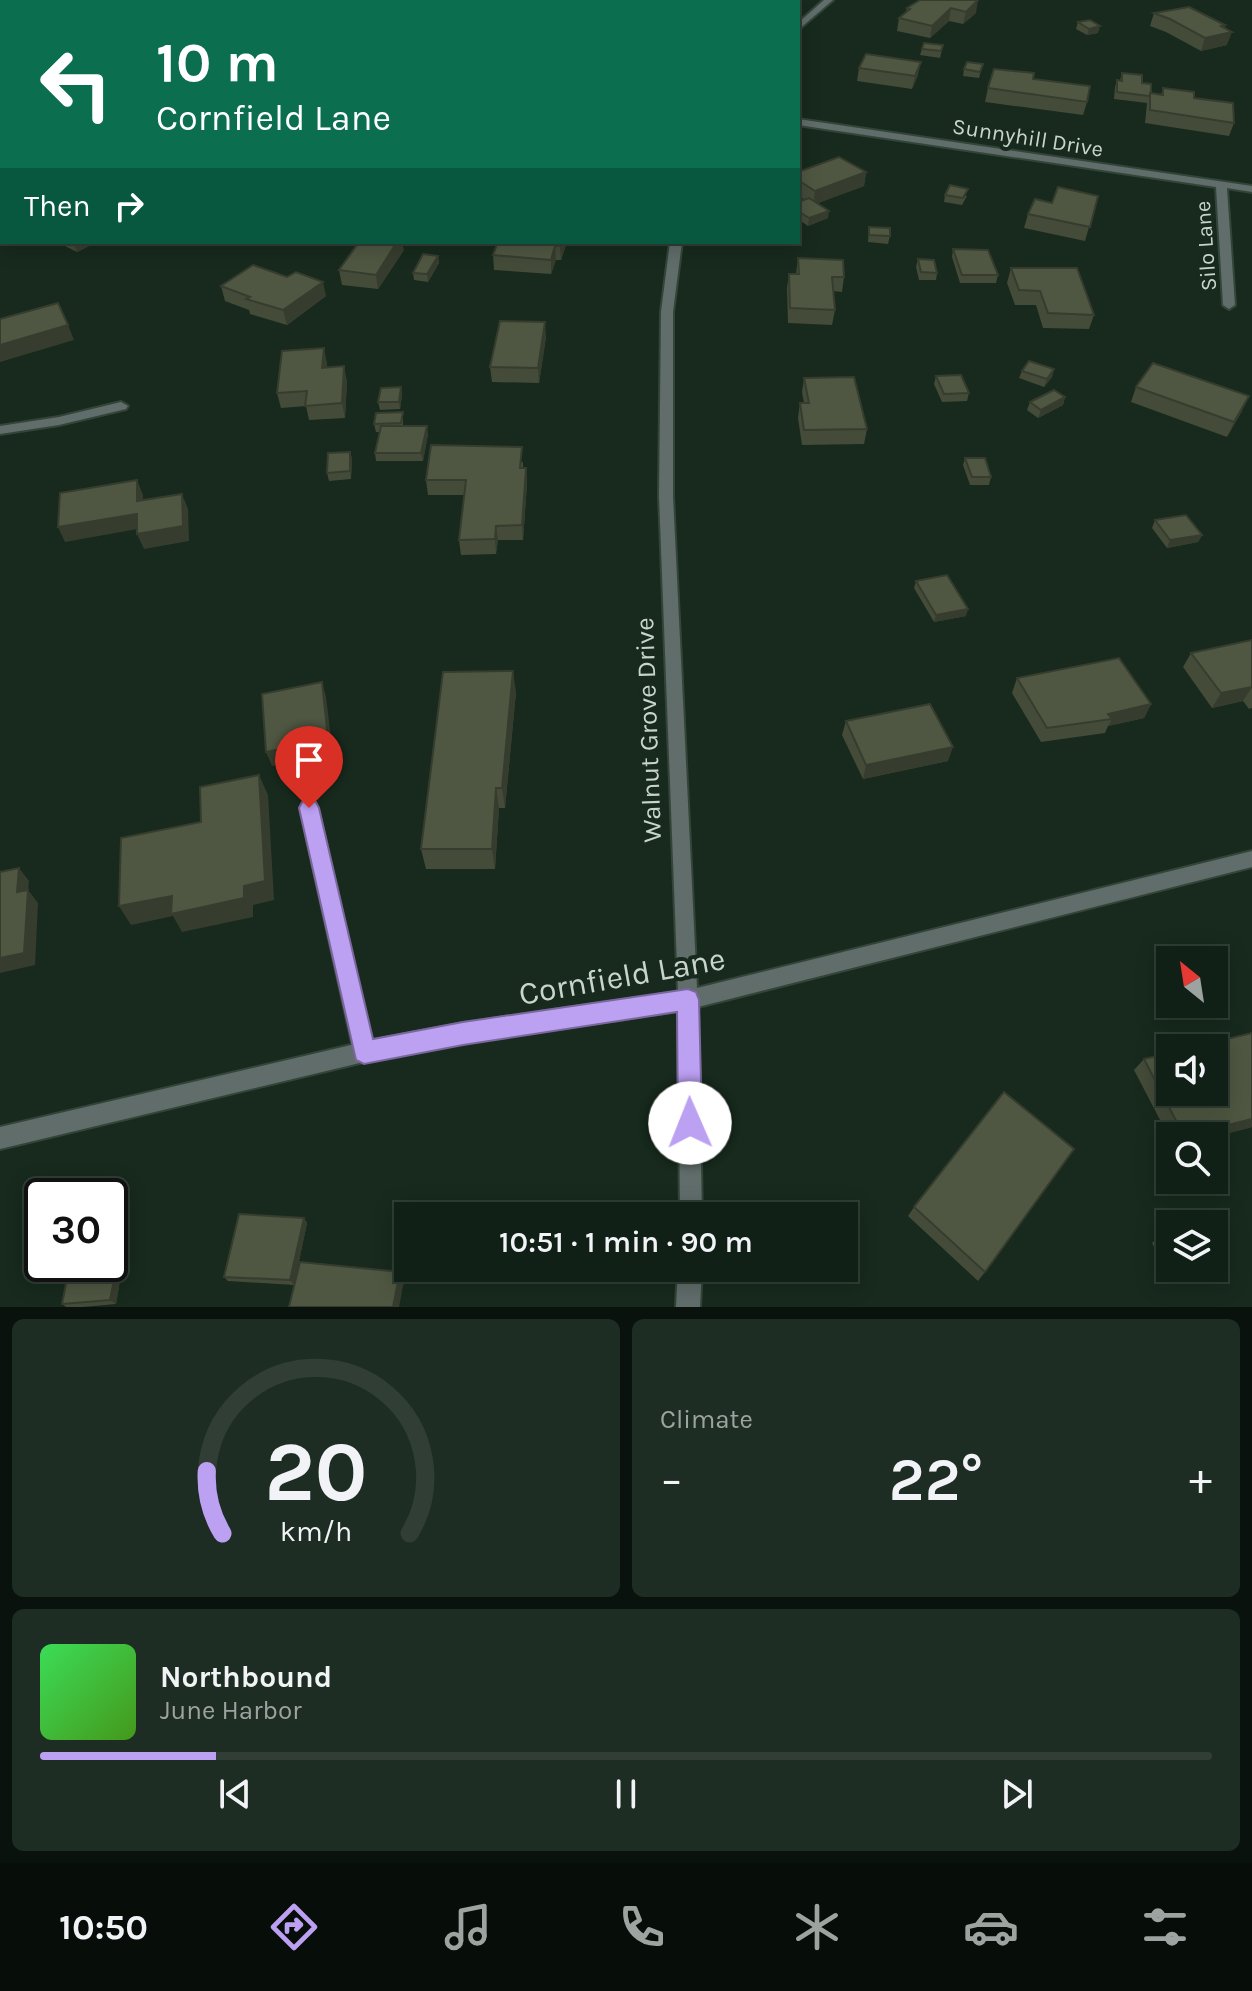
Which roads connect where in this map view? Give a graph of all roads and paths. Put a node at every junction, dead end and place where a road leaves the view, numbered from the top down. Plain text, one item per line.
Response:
1 (829, 0) edge
2 (800, 25) edge
3 (800, 122) edge
4 (1221, 185) junction
5 (1252, 189) edge
6 (675, 244) edge
7 (1229, 305) dead end
8 (121, 406) dead end
9 (0, 430) edge
10 (309, 808) dead end
11 (1252, 859) edge
12 (688, 1000) junction
13 (364, 1052) junction
14 (0, 1138) edge
15 (691, 1202) edge
16 (689, 1282) edge
17 (688, 1307) edge

1 - 2 street
3 - 4 street, Sunnyhill Drive
4 - 5 street, Sunnyhill Drive
4 - 7 street, Silo Lane
6 - 12 street, Walnut Grove Drive
8 - 9 street
10 - 13 street
11 - 12 street, Cornfield Lane
12 - 13 street, Cornfield Lane
12 - 15 street, Walnut Grove Drive
13 - 14 street, Cornfield Lane
16 - 17 street

